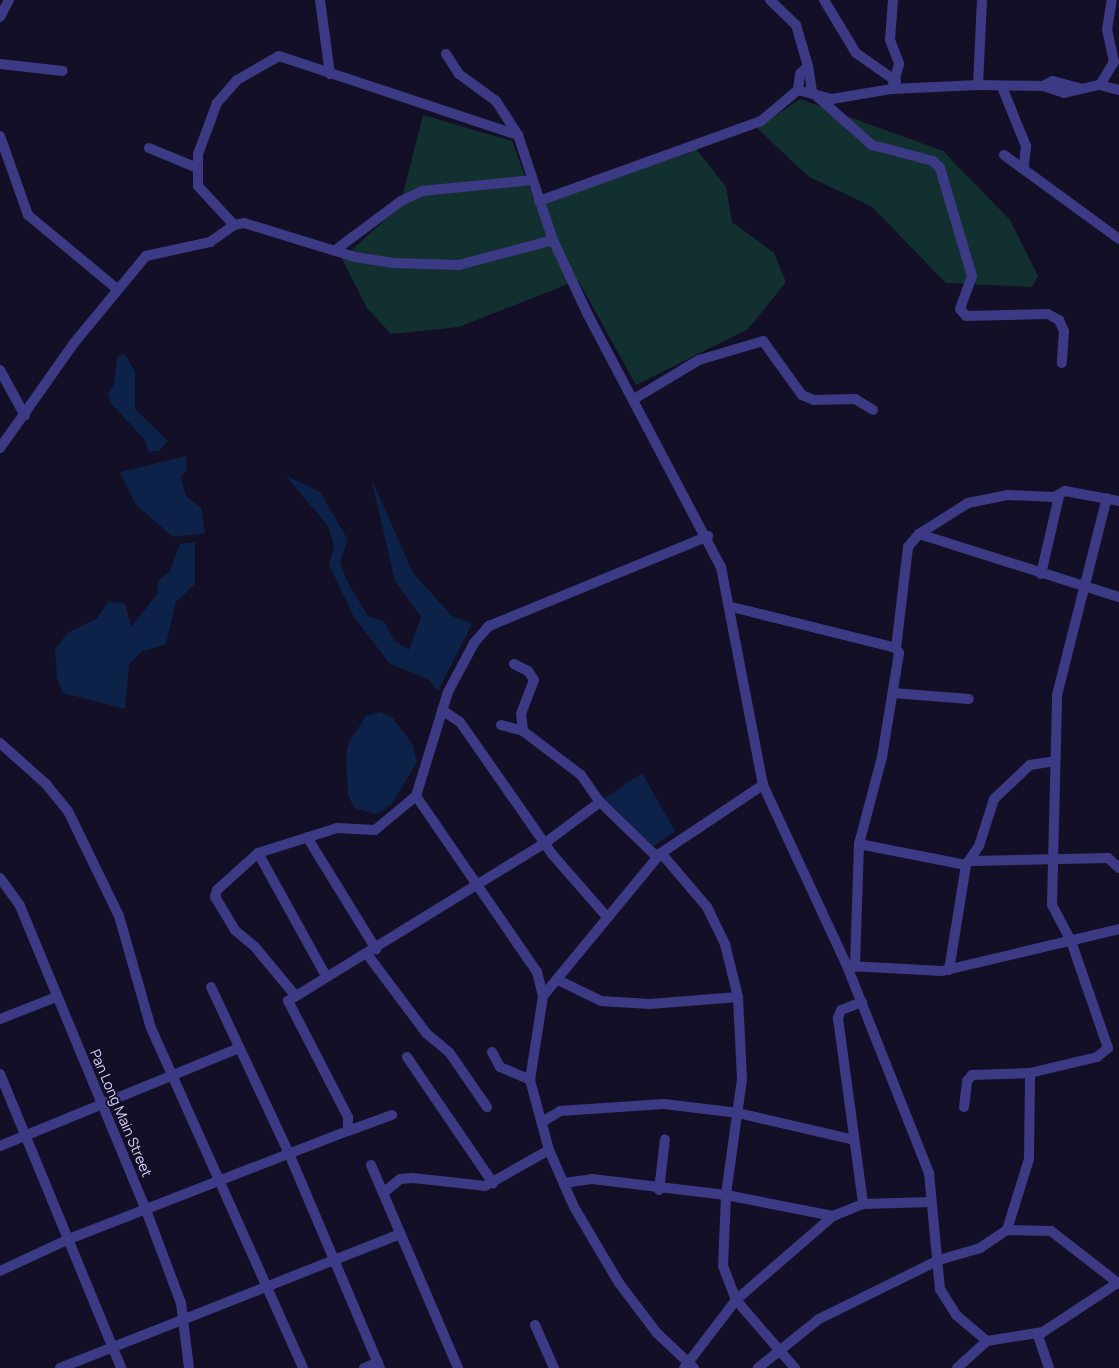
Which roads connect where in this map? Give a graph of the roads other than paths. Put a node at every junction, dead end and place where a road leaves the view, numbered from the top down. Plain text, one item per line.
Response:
1 (9, 0) edge
2 (320, 0) edge
3 (770, 0) edge
4 (824, 0) edge
5 (893, 0) edge
6 (982, 0) edge
7 (1112, 0) edge
8 (782, 4) edge
9 (0, 17) edge
10 (446, 54) dead end
11 (0, 64) edge
12 (808, 66) junction
13 (63, 71) dead end
14 (330, 74) junction
15 (894, 85) junction
16 (978, 85) junction
17 (1100, 85) junction
18 (1002, 87) junction
19 (798, 90) junction
20 (1119, 90) edge
21 (812, 92) junction
22 (518, 135) junction
23 (0, 136) edge
24 (149, 148) dead end
25 (1004, 155) dead end
26 (1024, 166) junction
27 (196, 168) junction
28 (532, 180) junction
29 (539, 200) junction
30 (234, 225) junction
31 (1119, 239) edge
32 (553, 240) junction
33 (338, 248) junction
34 (116, 288) junction
35 (1062, 363) dead end
36 (0, 370) edge
37 (634, 399) junction
38 (873, 410) dead end
39 (25, 416) junction
40 (0, 448) edge
41 (1059, 496) junction
42 (1108, 498) junction
43 (1119, 501) edge
44 (918, 534) junction
45 (708, 536) junction
46 (1041, 574) junction
47 (1084, 588) junction
48 (1119, 597) edge
49 (732, 607) junction
50 (896, 648) junction
51 (514, 664) dead end
52 (893, 693) junction
53 (969, 699) dead end
54 (442, 710) junction
55 (500, 725) dead end
56 (523, 730) junction
57 (0, 743) edge
58 (1055, 761) junction
59 (763, 785) junction
60 (416, 796) junction
61 (600, 802) junction
62 (308, 837) junction
63 (545, 843) junction
64 (859, 844) junction
65 (258, 853) junction
66 (659, 855) junction
67 (1052, 860) junction
68 (969, 863) junction
69 (1119, 868) edge
70 (0, 878) edge
71 (476, 883) junction
72 (607, 917) junction
73 (1119, 929) edge
74 (1071, 941) junction
75 (376, 949) junction
76 (367, 954) junction
77 (851, 966) junction
78 (949, 970) junction
79 (326, 976) junction
80 (558, 980) junction
81 (211, 987) dead end
82 (294, 994) junction
83 (542, 996) junction
84 (56, 997) junction
85 (738, 998) junction
86 (862, 1002) junction
87 (0, 1019) edge
88 (239, 1048) junction
89 (492, 1052) dead end
90 (407, 1057) dead end
91 (1030, 1073) junction
92 (0, 1074) edge
93 (173, 1076) junction
94 (530, 1080) junction
95 (103, 1103) junction
96 (487, 1107) dead end
97 (964, 1107) dead end
98 (738, 1113) junction
99 (392, 1115) dead end
100 (542, 1122) junction
101 (348, 1131) junction
102 (26, 1137) junction
103 (665, 1139) dead end
104 (850, 1139) junction
105 (0, 1146) edge
106 (550, 1150) junction
107 (290, 1156) junction
108 (371, 1165) dead end
109 (220, 1181) junction
110 (493, 1182) junction
111 (564, 1183) junction
112 (659, 1190) junction
113 (383, 1193) junction
114 (726, 1195) junction
115 (930, 1202) junction
116 (863, 1204) junction
117 (146, 1210) junction
118 (833, 1216) junction
119 (1007, 1230) junction
120 (400, 1234) junction
121 (69, 1239) junction
122 (334, 1259) junction
123 (939, 1260) junction
124 (0, 1272) edge
125 (1119, 1282) edge
126 (267, 1285) junction
127 (736, 1300) junction
128 (185, 1318) junction
129 (535, 1325) dead end
130 (1037, 1333) junction
131 (987, 1341) junction
132 (112, 1345) junction
133 (779, 1349) junction
134 (379, 1365) edge
135 (689, 1366) edge
136 (60, 1368) edge
137 (121, 1368) edge
138 (190, 1368) edge
139 (303, 1368) edge
140 (364, 1368) edge
141 (458, 1368) edge
142 (554, 1368) edge
143 (758, 1368) edge
144 (795, 1368) edge
145 (957, 1368) edge
146 (1049, 1368) edge

1 - 9 street
2 - 14 street
3 - 8 street
4 - 15 street
5 - 15 street
6 - 16 street
7 - 17 street
8 - 12 street
10 - 22 street
11 - 13 street
12 - 19 street
12 - 21 street
14 - 22 street
14 - 27 street
15 - 16 street
15 - 21 street
16 - 18 street
17 - 18 street
17 - 20 street
18 - 26 street
19 - 21 street
19 - 29 street
21 - 35 street
22 - 28 street
23 - 34 street
24 - 27 street
25 - 26 street
26 - 31 street
27 - 30 street
28 - 29 street
28 - 33 street
29 - 32 street
30 - 33 street
30 - 34 street
32 - 33 street
32 - 37 street
34 - 39 street
36 - 39 street
37 - 38 street
37 - 45 street
39 - 40 street
41 - 42 street
41 - 44 street
41 - 46 street
42 - 43 street
42 - 47 street
44 - 46 street
44 - 50 street
45 - 49 street
45 - 54 street
46 - 47 street
47 - 48 street
47 - 58 street
49 - 50 street
49 - 59 street
50 - 52 street
51 - 56 street
52 - 53 street
52 - 64 street
54 - 60 street
54 - 63 street
55 - 56 street
56 - 61 street
57 - 93 street
58 - 67 street
58 - 68 street
59 - 66 street
59 - 77 street
60 - 62 street
60 - 71 street
61 - 63 street
61 - 66 street
62 - 65 street
62 - 75 street
63 - 71 street
63 - 72 street
64 - 68 street
64 - 77 street
65 - 79 street
65 - 82 street
66 - 72 street
66 - 85 street
67 - 68 street
67 - 69 street
67 - 74 street
68 - 78 street
70 - 84 street, Pan Long Main Street
71 - 75 street
71 - 83 street
72 - 80 street
73 - 74 street
74 - 78 street
74 - 91 street
75 - 76 street
76 - 79 street
76 - 96 street
77 - 78 street
77 - 86 street
79 - 82 street
80 - 83 street
80 - 85 street
81 - 88 street
82 - 101 street
83 - 94 street
84 - 87 street
84 - 95 street, Pan Long Main Street
85 - 98 street
86 - 104 street
86 - 115 street
88 - 93 street
88 - 107 street
89 - 94 street
90 - 110 street
91 - 97 street
91 - 119 street
92 - 102 street
93 - 95 street
93 - 109 street
94 - 100 street
95 - 102 street
95 - 117 street, Pan Long Main Street
98 - 100 street
98 - 104 street
98 - 114 street
99 - 101 street
100 - 106 street
101 - 107 street
102 - 105 street
102 - 121 street
103 - 112 street
104 - 116 street
106 - 110 street
106 - 111 street
107 - 109 street
107 - 122 street
108 - 113 street
109 - 117 street
109 - 126 street
110 - 113 street
111 - 112 street
111 - 135 street
112 - 114 street
113 - 120 street
114 - 118 street
114 - 127 street
115 - 116 street
115 - 123 street
116 - 118 street
117 - 121 street
117 - 128 street, Pan Long Main Street
118 - 127 street
119 - 123 street
119 - 125 street
120 - 122 street
120 - 141 street
121 - 124 street
121 - 132 street
122 - 126 street
122 - 134 street
123 - 131 street
123 - 133 street
125 - 130 street
126 - 128 street
126 - 139 street
127 - 133 street
127 - 135 street
128 - 132 street
128 - 138 street, Pan Long Main Street
129 - 142 street
130 - 131 street
130 - 146 street
131 - 145 street
132 - 136 street
132 - 137 street
133 - 143 street
133 - 144 street
134 - 140 street

